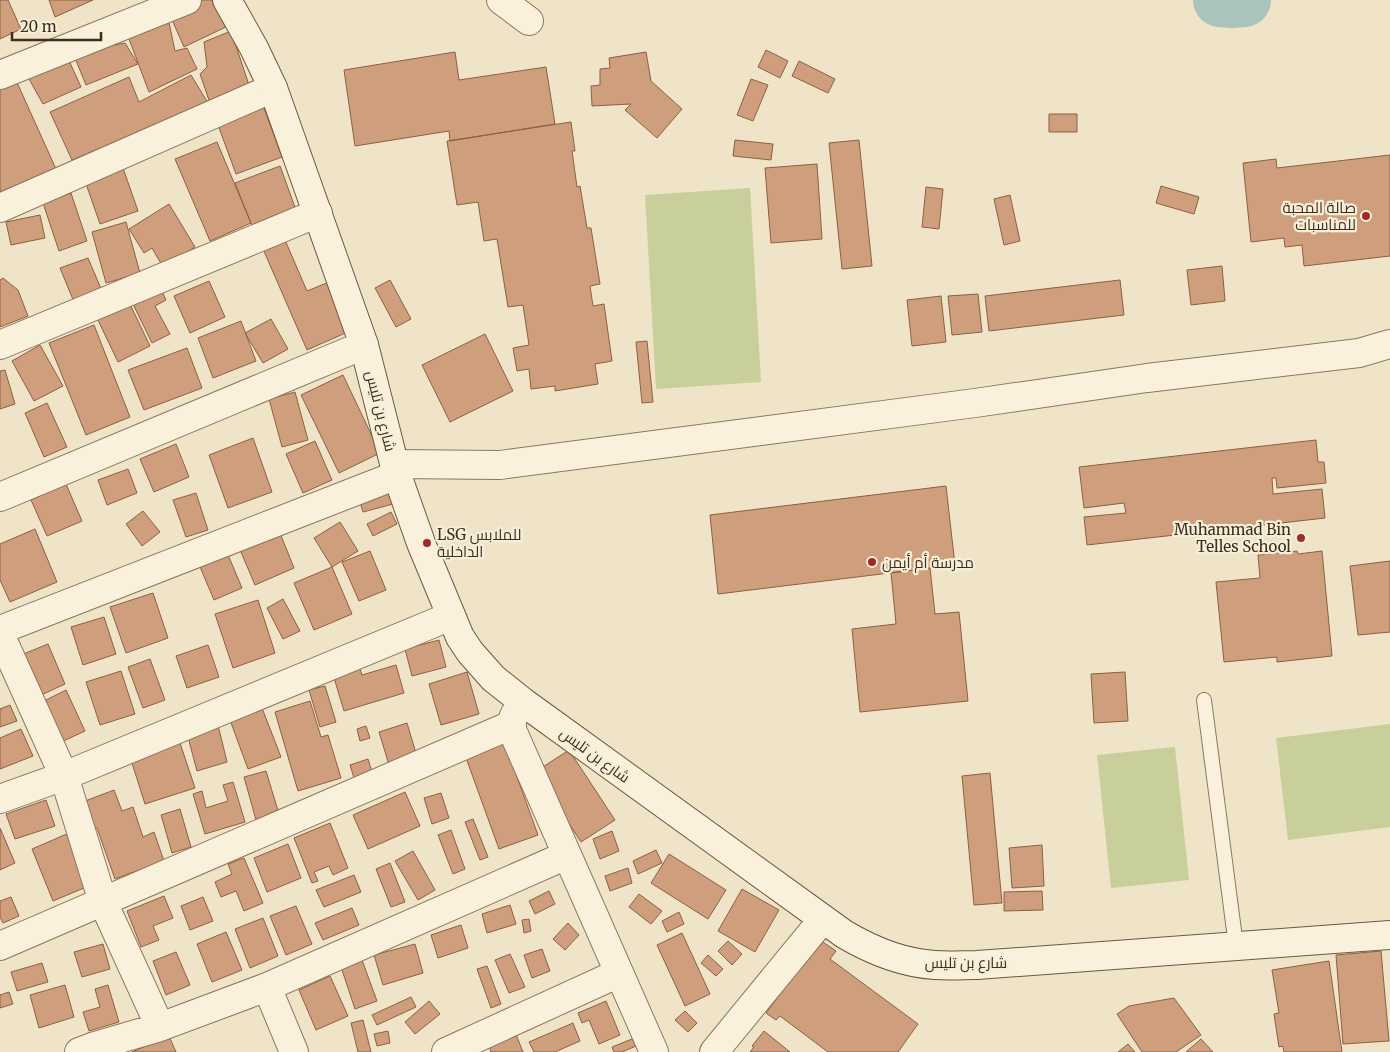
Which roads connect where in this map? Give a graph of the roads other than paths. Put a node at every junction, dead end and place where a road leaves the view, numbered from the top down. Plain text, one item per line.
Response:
1 (187, 0) edge
2 (227, 0) edge
3 (501, 0) edge
4 (529, 20) dead end
5 (0, 75) edge
6 (273, 88) junction
7 (0, 208) edge
8 (318, 213) junction
9 (1390, 344) edge
10 (0, 345) edge
11 (364, 345) junction
12 (395, 469) junction
13 (0, 497) edge
14 (451, 616) junction
15 (0, 630) edge
16 (0, 634) edge
17 (1204, 700) dead end
18 (517, 714) junction
19 (64, 776) junction
20 (0, 799) edge
21 (567, 855) junction
22 (103, 902) junction
23 (823, 919) junction
24 (1390, 935) edge
25 (0, 946) edge
26 (1236, 946) junction
27 (619, 973) junction
28 (267, 987) junction
29 (160, 1028) junction
30 (79, 1052) edge
31 (294, 1052) edge
32 (446, 1052) edge
33 (654, 1052) edge
34 (714, 1052) edge

1 - 5 street
2 - 6 street, شارع بن تليس
3 - 4 street
6 - 7 street
6 - 8 street, شارع بن تليس
8 - 10 street
8 - 11 street, شارع بن تليس
9 - 12 street
11 - 12 street, شارع بن تليس
11 - 13 street
12 - 14 street, شارع بن تليس
12 - 15 street
14 - 18 street, شارع بن تليس
14 - 19 street
16 - 19 street
17 - 26 lane
18 - 21 street
18 - 22 street
18 - 23 street, شارع بن تليس
19 - 20 street
19 - 22 street
21 - 27 street
21 - 28 street
22 - 25 street
22 - 29 street
23 - 26 street, شارع بن تليس
23 - 34 street
24 - 26 street, شارع بن تليس
27 - 32 street
27 - 33 street
28 - 29 street
28 - 31 street
29 - 30 street

